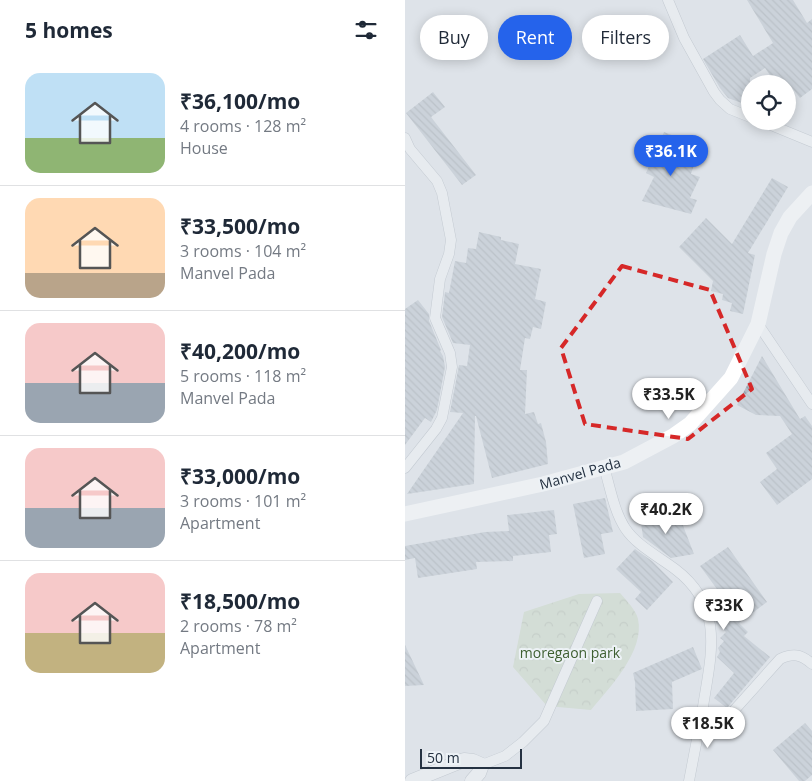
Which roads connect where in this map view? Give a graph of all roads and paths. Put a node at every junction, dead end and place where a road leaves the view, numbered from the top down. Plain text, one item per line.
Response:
1 (667, 0) edge
2 (741, 113) edge
3 (783, 130) edge
4 (405, 138) edge
5 (812, 142) edge
6 (812, 193) edge
7 (758, 324) junction
8 (812, 404) edge
9 (604, 467) junction
10 (405, 468) edge
11 (405, 514) edge
12 (597, 601) dead end
13 (812, 664) edge
14 (702, 713) junction
15 (482, 765) junction
16 (413, 781) edge
17 (472, 781) edge
18 (689, 781) edge

1 - 2 street
3 - 5 street
4 - 10 street
6 - 7 main road, Manvel Pada
7 - 8 street
7 - 9 main road, Manvel Pada
9 - 11 main road, Manvel Pada
9 - 14 street
12 - 15 street
13 - 14 street
14 - 18 street
15 - 16 street
15 - 17 street

